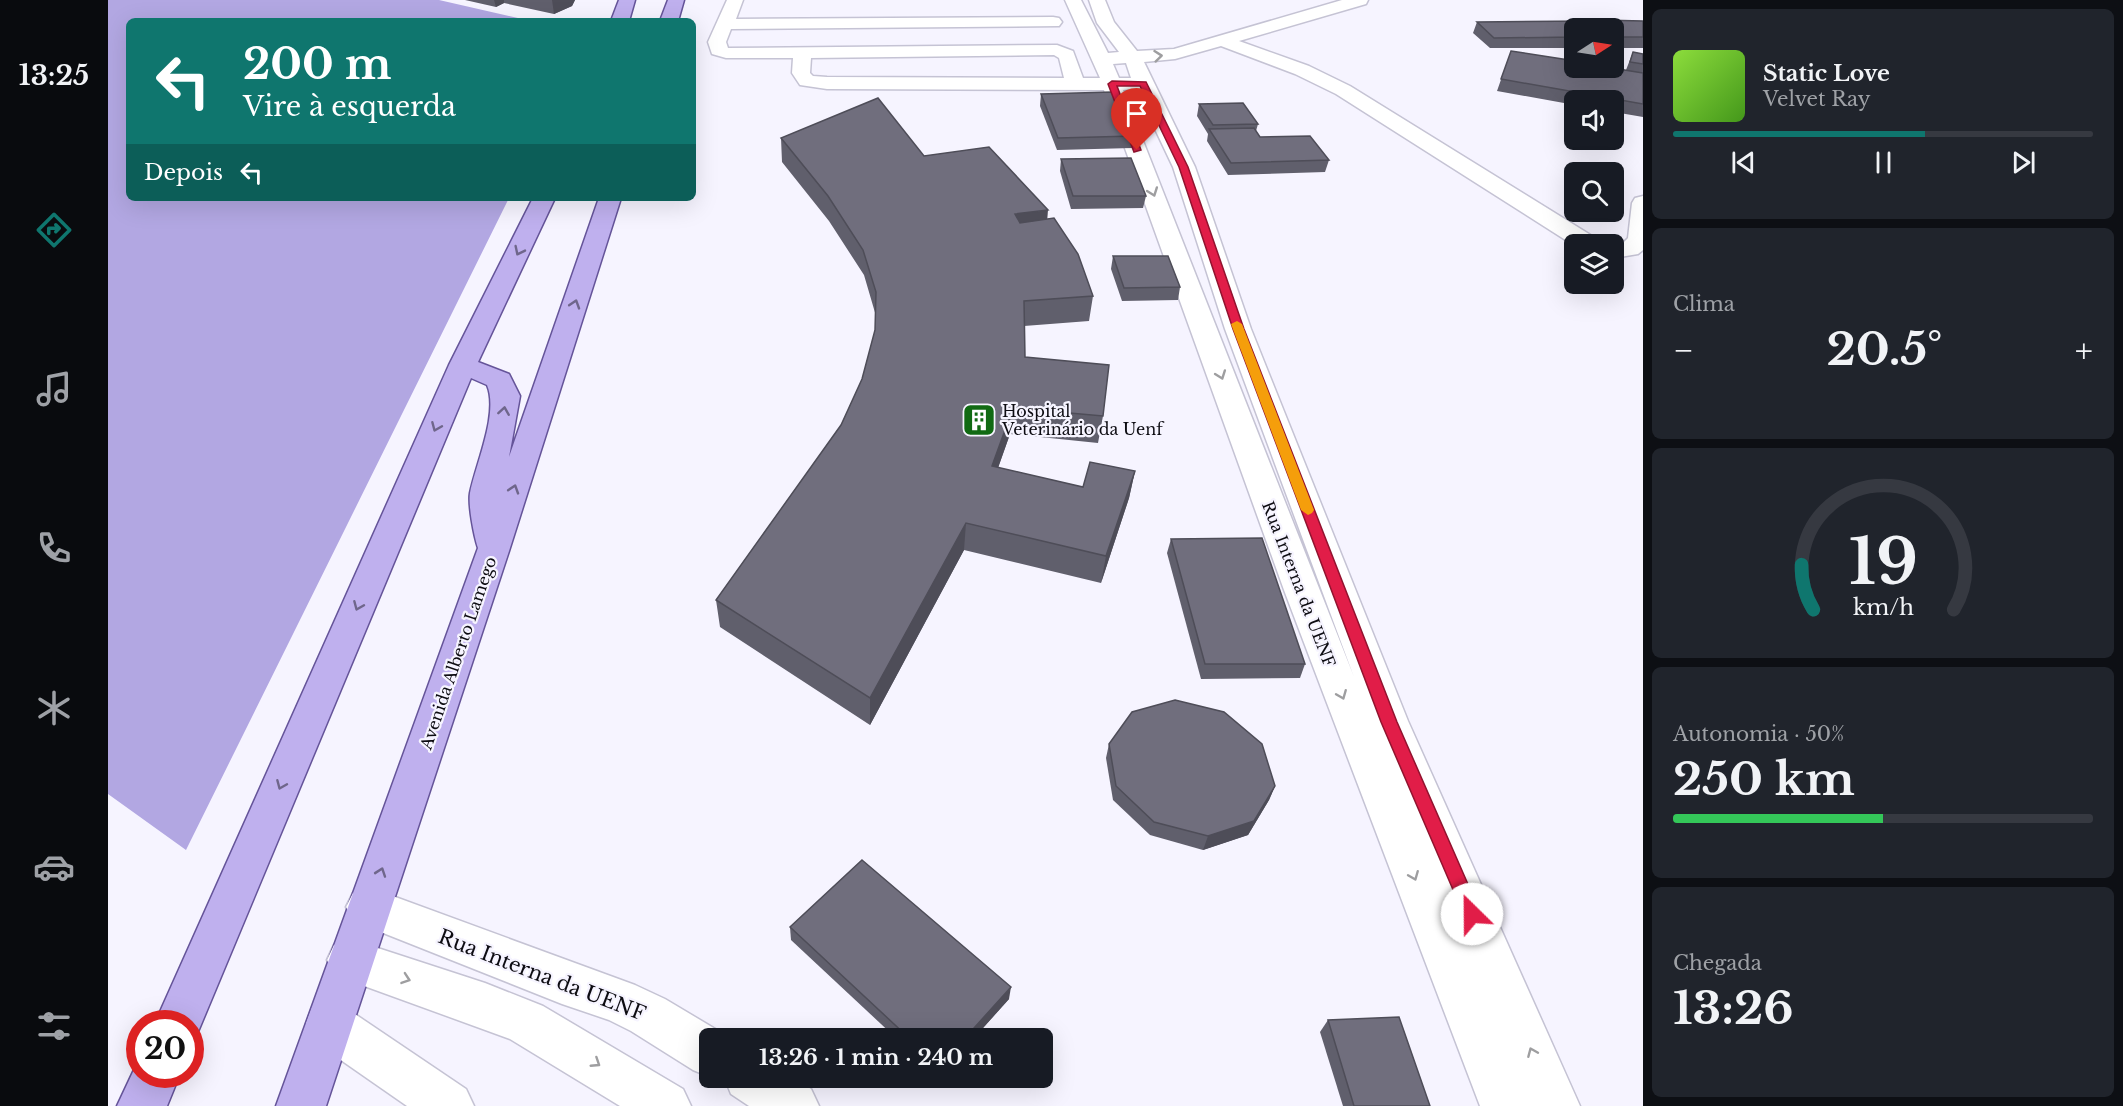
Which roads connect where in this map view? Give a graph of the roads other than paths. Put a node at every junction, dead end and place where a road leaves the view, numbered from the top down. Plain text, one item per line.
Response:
1 (627, 0) edge
2 (676, 0) edge
3 (735, 0) edge
4 (1073, 0) edge
5 (1097, 0) edge
6 (1360, 0) edge
7 (621, 18) edge
8 (670, 18) edge
9 (1053, 22) dead end
10 (724, 24) junction
11 (1223, 40) junction
12 (802, 52) junction
13 (1123, 71) junction
14 (1075, 85) junction
15 (543, 201) edge
16 (609, 201) edge
17 (1643, 203) edge
18 (1573, 234) edge
19 (1624, 250) edge
20 (463, 365) junction
21 (493, 551) junction
22 (368, 907) junction
23 (350, 960) junction
24 (184, 1010) edge
25 (329, 1023) junction
26 (699, 1046) edge
27 (150, 1088) edge
28 (765, 1088) edge
29 (142, 1106) edge
30 (301, 1106) edge
31 (449, 1106) edge
32 (666, 1106) edge
33 (794, 1106) edge
34 (1505, 1106) edge
35 (1555, 1106) edge

1 - 7 main road
2 - 8 main road
3 - 10 street
4 - 13 street, Rua Interna da UENF
5 - 13 street, Rua Interna da UENF
6 - 11 street
9 - 10 street
10 - 12 street
13 -> 11 street
11 - 18 street
12 - 14 street
12 - 14 street
13 - 14 street
13 -> 34 street, Rua Interna da UENF
35 -> 13 street, Rua Interna da UENF
15 -> 20 main road
21 -> 16 main road, Avenida Alberto Lamego
17 - 19 street
21 -> 20 main road
20 -> 24 main road
22 -> 21 main road, Avenida Alberto Lamego
22 - 23 main road, Avenida Alberto Lamego
22 - 26 street, Rua Interna da UENF
23 - 25 main road, Avenida Alberto Lamego
23 -> 32 street
25 - 30 main road, Avenida Alberto Lamego
25 - 31 street
27 - 29 main road
28 - 33 street

